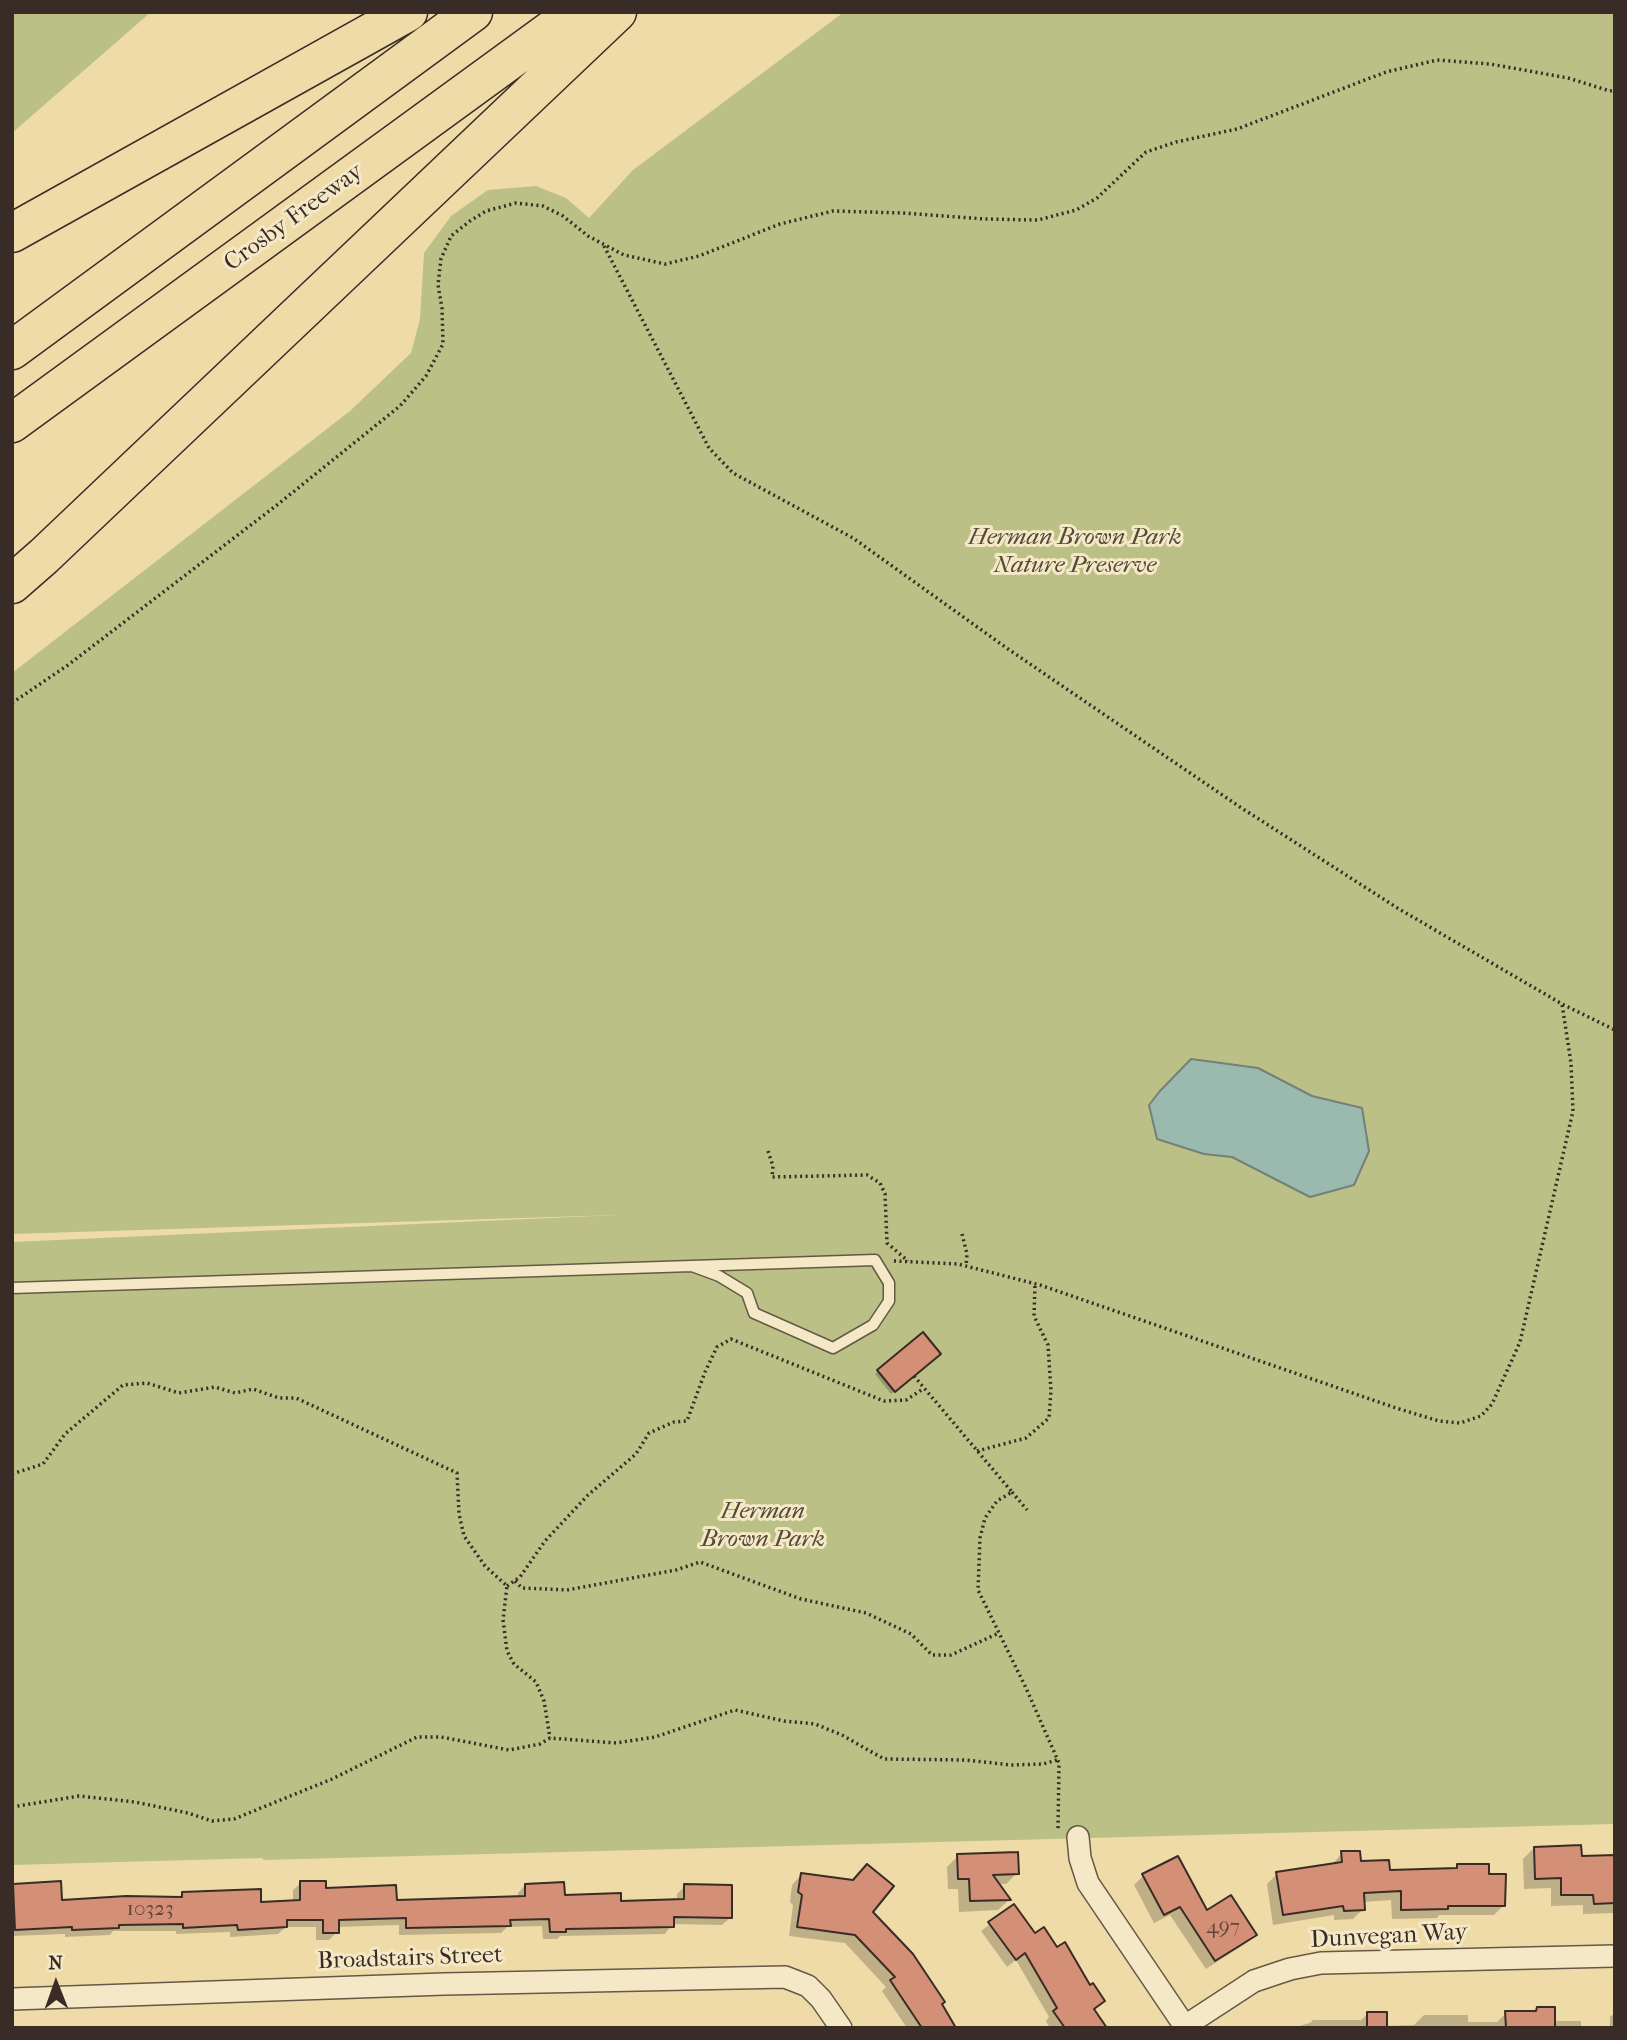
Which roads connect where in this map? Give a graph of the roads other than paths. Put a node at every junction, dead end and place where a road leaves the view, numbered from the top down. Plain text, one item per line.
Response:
1 (408, 12) edge
2 (472, 12) edge
3 (576, 12) edge
4 (617, 12) edge
5 (12, 233) edge
6 (12, 350) edge
7 (12, 423) edge
8 (12, 584) edge
9 (692, 1266) junction
10 (12, 1288) edge
11 (1078, 1838) road end
12 (1615, 1956) edge
13 (12, 1999) edge
14 (1184, 2027) edge
15 (841, 2028) edge

1 - 5 highway
2 - 6 highway
3 - 7 highway, Crosby Freeway
4 - 8 highway
9 - 9 lane
9 - 10 lane
11 - 14 street
12 - 14 street, Dunvegan Way
13 - 15 street, Broadstairs Street

